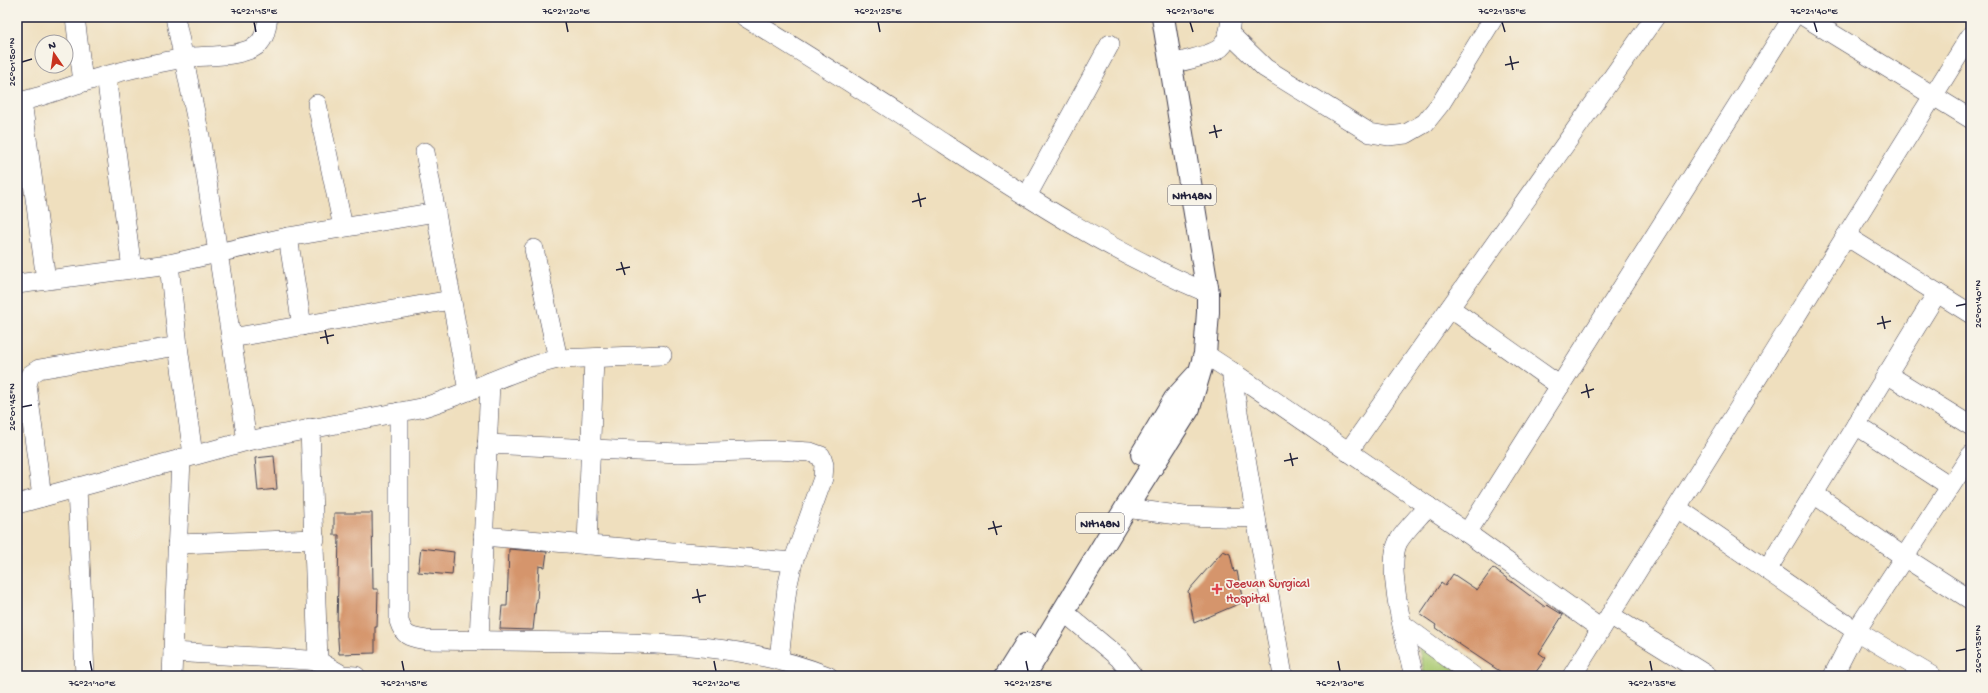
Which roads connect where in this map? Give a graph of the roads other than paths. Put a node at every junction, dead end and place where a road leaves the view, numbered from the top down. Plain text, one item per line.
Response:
1 (75, 17) edge
2 (175, 17) edge
3 (268, 17) edge
4 (1163, 17) edge
5 (1494, 17) edge
6 (1655, 17) edge
7 (1793, 17) edge
8 (1805, 17) edge
9 (757, 20) edge
10 (1230, 25) edge
11 (1971, 35) edge
12 (1110, 44) dead end
13 (184, 58) junction
14 (1170, 64) junction
15 (106, 76) junction
16 (83, 82) junction
17 (1933, 96) junction
18 (19, 102) edge
19 (317, 104) dead end
20 (1971, 119) edge
21 (425, 152) dead end
22 (1027, 196) junction
23 (436, 212) junction
24 (342, 227) junction
25 (1846, 236) junction
26 (288, 237) junction
27 (534, 249) dead end
28 (218, 254) junction
29 (169, 264) junction
30 (132, 268) junction
31 (46, 280) junction
32 (17, 284) edge
33 (1208, 293) junction
34 (1937, 293) junction
35 (451, 300) junction
36 (1450, 308) junction
37 (1971, 314) edge
38 (302, 326) junction
39 (230, 338) junction
40 (178, 346) junction
41 (662, 355) dead end
42 (594, 358) junction
43 (558, 359) junction
44 (1201, 364) junction
45 (1231, 371) junction
46 (1887, 374) junction
47 (490, 382) junction
48 (1560, 386) junction
49 (468, 391) junction
50 (399, 412) junction
51 (1856, 425) junction
52 (1971, 426) edge
53 (310, 428) junction
54 (247, 441) junction
55 (487, 444) junction
56 (591, 450) junction
57 (1348, 452) junction
58 (1971, 455) edge
59 (187, 457) junction
60 (1950, 486) junction
61 (77, 487) junction
62 (1814, 494) junction
63 (42, 497) junction
64 (17, 504) edge
65 (1428, 506) junction
66 (1126, 508) junction
67 (1677, 508) junction
68 (1256, 518) junction
69 (1467, 533) junction
70 (483, 536) junction
71 (314, 539) junction
72 (177, 544) junction
73 (586, 545) junction
74 (1904, 557) junction
75 (793, 562) junction
76 (1767, 570) junction
77 (1971, 600) edge
78 (1062, 611) junction
79 (1606, 622) junction
80 (1402, 624) junction
81 (1856, 631) junction
82 (479, 641) junction
83 (173, 652) junction
84 (779, 659) junction
85 (318, 662) junction
86 (85, 676) edge
87 (172, 676) edge
88 (356, 676) edge
89 (828, 676) edge
90 (1006, 676) edge
91 (1024, 676) edge
92 (1133, 676) edge
93 (1283, 676) edge
94 (1414, 676) edge
95 (1473, 676) edge
96 (1572, 676) edge
97 (1708, 676) edge
98 (1833, 676) edge
99 (1932, 676) edge

1 - 16 street
2 - 13 street
3 - 13 street
4 - 14 highway, NH148N
5 - 10 street
6 - 36 street
7 - 48 street
8 - 17 street
9 - 22 street
10 - 14 street
11 - 17 street
12 - 22 street
13 - 15 street
13 - 28 street
14 - 33 highway, NH148N
15 - 16 street
15 - 30 street
16 - 18 street
17 - 20 street
17 - 25 street
18 - 31 street
19 - 24 street
21 - 23 street
22 - 33 street
23 - 24 street
23 - 35 street
24 - 26 street
25 - 34 street
25 - 67 street
26 - 28 street
26 - 38 street
27 - 43 street
28 - 29 street
28 - 39 street
29 - 30 street
29 - 40 street
30 - 31 street
31 - 32 street
33 - 44 highway, NH148N
34 - 37 street
34 - 46 street
35 - 38 street
35 - 49 street
36 - 48 street
36 - 57 street
38 - 39 street
39 - 54 street
40 - 59 street
40 - 63 street
41 - 42 street
42 - 43 street
42 - 56 street
43 - 47 street
44 - 45 street
44 - 66 highway, NH148N
44 - 90 highway, NH148N
45 - 57 street
45 - 68 street
46 - 51 street
46 - 52 street
47 - 49 street
47 - 55 street
48 - 69 street
49 - 50 street
50 - 53 street
50 - 82 street
51 - 60 street
51 - 62 street
53 - 54 street
53 - 71 street
54 - 59 street
55 - 56 street
55 - 70 street
56 - 73 street
56 - 75 street
57 - 65 street
58 - 60 street
59 - 61 street
59 - 72 street
60 - 74 street
61 - 63 street
61 - 86 street
62 - 74 street
62 - 76 street
63 - 64 street
65 - 69 street
65 - 80 street
66 - 68 street
66 - 78 highway, NH148N
67 - 76 street
67 - 79 street
68 - 93 street
69 - 79 street
70 - 73 street
70 - 82 street
71 - 72 street
71 - 85 street
72 - 83 street
73 - 75 street
74 - 77 street
74 - 81 street
75 - 84 street
76 - 81 street
78 - 91 highway, NH148N
78 - 92 street
79 - 96 street
79 - 97 street
80 - 94 street
80 - 95 street
81 - 98 street
81 - 99 street
82 - 84 street
83 - 85 street
83 - 87 street
84 - 89 street
85 - 88 street

